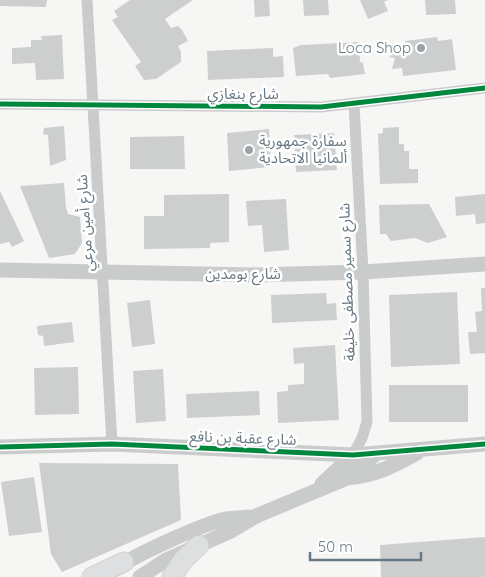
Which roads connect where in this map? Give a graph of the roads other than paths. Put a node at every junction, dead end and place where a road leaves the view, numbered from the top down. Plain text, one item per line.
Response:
1 (87, 0) edge
2 (485, 88) edge
3 (0, 104) edge
4 (354, 104) junction
5 (93, 106) junction
6 (485, 264) edge
7 (0, 270) edge
8 (103, 272) junction
9 (363, 272) junction
10 (112, 444) junction
11 (485, 444) edge
12 (0, 447) edge
13 (420, 451) junction
14 (376, 454) junction
15 (353, 455) junction
16 (347, 478) junction
17 (315, 490) junction
18 (256, 516) junction
19 (199, 545) junction
20 (124, 562) junction
21 (92, 577) edge
22 (108, 577) edge
23 (140, 577) edge
24 (172, 577) edge

1 - 5 street, شارع أمين مرعي
2 - 4 street, شارع بنغازي
3 - 5 street, شارع بنغازي
4 - 5 street, شارع بنغازي
4 - 9 street, شارع سمير مصطفى خليفة
5 - 8 street, شارع أمين مرعي
6 - 9 street, شارع بومدين
7 - 8 street, شارع بومدين
8 - 9 street, شارع بومدين
8 - 10 street, شارع أمين مرعي
9 - 15 street, شارع سمير مصطفى خليفة
10 - 12 street, شارع عقبة بن نافع
10 - 15 street, شارع عقبة بن نافع
11 - 13 street, شارع عقبة بن نافع
13 - 14 street, شارع عقبة بن نافع
13 - 16 street
14 - 15 street, شارع عقبة بن نافع
14 - 16 street
15 - 17 street
16 - 17 street
17 - 18 street
18 - 19 street
18 - 20 street
19 - 23 street
19 - 24 main road
20 - 21 main road
20 - 22 street

